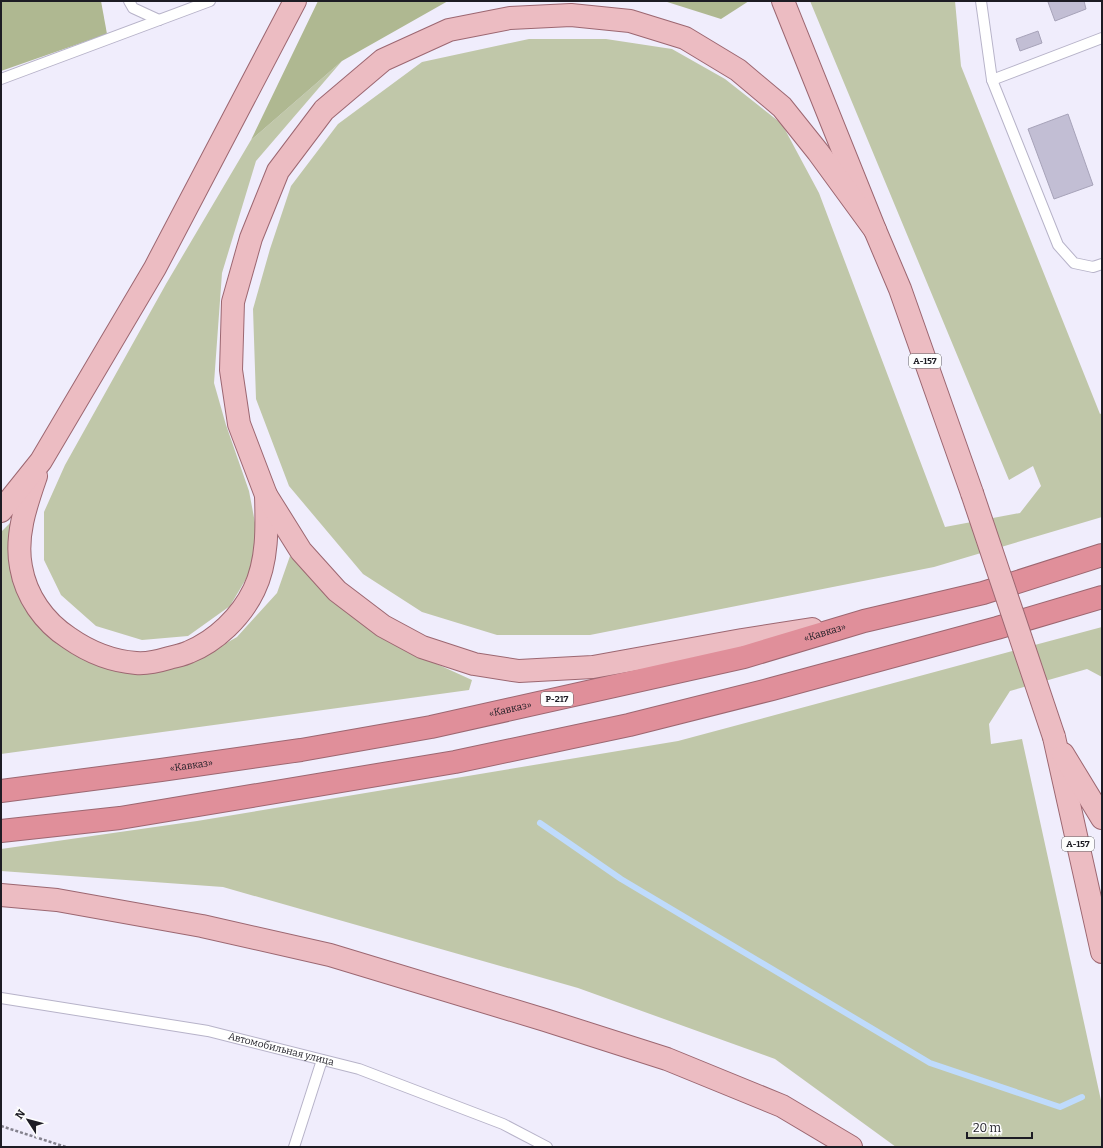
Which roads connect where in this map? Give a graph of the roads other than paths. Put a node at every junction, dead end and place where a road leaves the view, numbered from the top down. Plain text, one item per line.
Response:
1 (128, 1) edge
2 (210, 1) edge
3 (295, 1) edge
4 (783, 1) edge
5 (981, 1) edge
6 (159, 20) junction
7 (1102, 38) edge
8 (1, 79) edge
9 (992, 80) junction
10 (875, 230) junction
11 (1102, 264) edge
12 (40, 461) junction
13 (266, 494) junction
14 (1, 511) edge
15 (1102, 555) edge
16 (1102, 597) edge
17 (864, 621) junction
18 (1054, 737) junction
19 (1, 791) edge
20 (1102, 818) edge
21 (1, 831) edge
22 (1, 895) edge
23 (1102, 952) edge
24 (1, 998) edge
25 (322, 1060) junction
26 (294, 1147) edge
27 (547, 1147) edge
28 (851, 1147) edge

1 - 6 lane
2 - 6 lane
3 - 12 main road
4 - 10 main road, А-157
5 - 9 lane
6 - 8 lane
7 - 9 lane
9 - 11 lane
10 - 13 main road
10 - 18 main road, А-157, bridge
12 - 13 main road
12 - 14 main road
13 - 17 main road
15 - 17 highway, «Кавказ» / Р-217
16 - 21 highway
17 - 19 highway, «Кавказ» / Р-217
18 - 20 main road
18 - 23 main road, А-157
22 - 28 main road
24 - 25 lane, Автомобильная улица
25 - 26 lane
25 - 27 lane, Автомобильная улица

